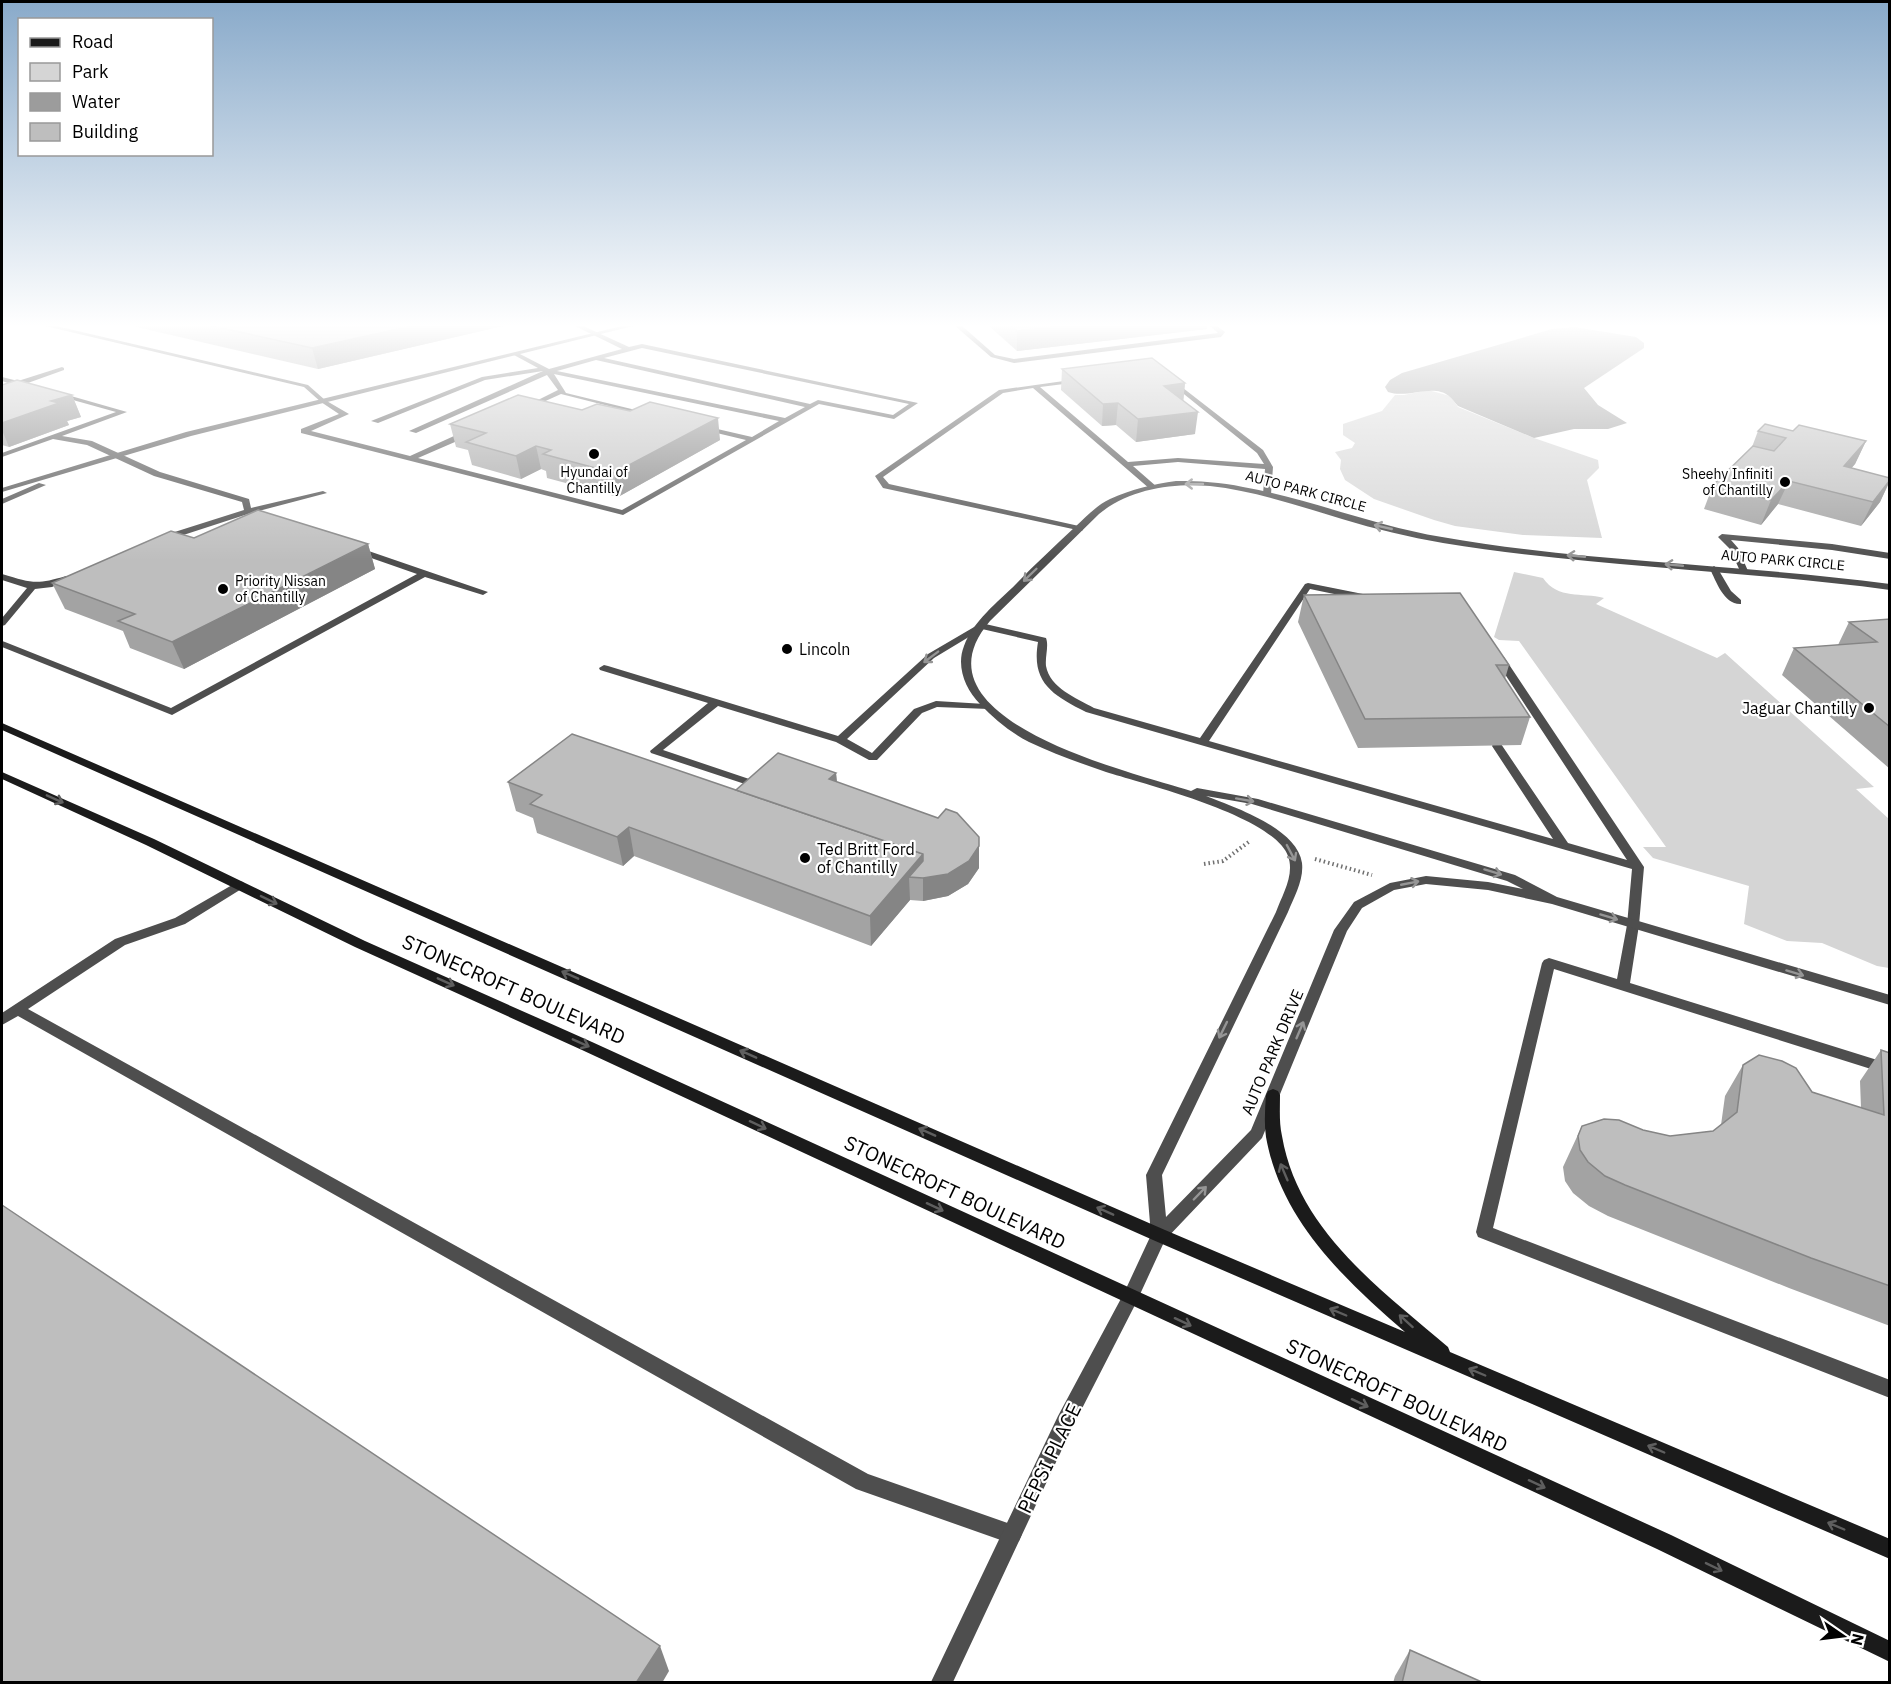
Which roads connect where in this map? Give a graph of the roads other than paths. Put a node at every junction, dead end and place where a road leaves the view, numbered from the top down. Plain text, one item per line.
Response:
1 (92, 404) edge
2 (313, 404) edge
3 (327, 404) edge
4 (419, 404) edge
5 (473, 404) edge
6 (535, 404) edge
7 (603, 404) edge
8 (705, 404) edge
9 (800, 404) edge
10 (815, 404) edge
11 (826, 404) edge
12 (914, 404) edge
13 (983, 404) edge
14 (1055, 404) edge
15 (1199, 404) edge
16 (613, 406) junction
17 (811, 406) junction
18 (604, 410) edge
19 (518, 411) edge
20 (656, 416) edge
21 (785, 420) junction
22 (375, 421) dead end
23 (699, 426) edge
24 (413, 430) dead end
25 (475, 430) edge
26 (53, 437) junction
27 (753, 439) junction
28 (2, 455) edge
29 (116, 455) junction
30 (412, 458) junction
31 (1126, 464) junction
32 (1269, 467) junction
33 (1153, 487) junction
34 (2, 490) edge
35 (323, 493) dead end
36 (1267, 494) junction
37 (2, 502) edge
38 (248, 511) junction
39 (270, 519) edge
40 (1079, 529) junction
41 (154, 542) edge
42 (347, 546) edge
43 (1890, 556) edge
44 (1714, 569) junction
45 (1744, 571) junction
46 (80, 573) edge
47 (424, 574) junction
48 (2, 577) edge
49 (32, 587) junction
50 (1890, 587) edge
51 (483, 592) dead end
52 (1374, 599) edge
53 (1738, 602) dead end
54 (2, 623) edge
55 (981, 626) junction
56 (2, 644) edge
57 (1493, 649) edge
58 (603, 668) dead end
59 (715, 703) junction
60 (986, 707) junction
61 (2, 726) edge
62 (840, 741) junction
63 (1202, 743) junction
64 (1497, 746) edge
65 (2, 775) edge
66 (1167, 786) junction
67 (765, 788) edge
68 (1564, 846) junction
69 (1638, 867) junction
70 (239, 885) junction
71 (1553, 900) junction
72 (1633, 925) junction
73 (1623, 986) junction
74 (1890, 1000) edge
75 (18, 1010) junction
76 (2, 1020) edge
77 (1890, 1070) edge
78 (1273, 1095) junction
79 (1159, 1234) junction
80 (1130, 1298) junction
81 (1449, 1360) junction
82 (1890, 1389) edge
83 (1012, 1534) junction
84 (1890, 1548) edge
85 (1890, 1652) edge
86 (942, 1683) edge

1 - 26 street
2 - 29 street
3 - 30 street
4 - 22 street
5 - 24 street
6 - 19 street
7 - 16 street
8 - 21 street
9 - 17 street
10 - 17 street
11 - 12 street
13 - 40 street
14 - 31 street
15 - 32 street
16 - 18 street
16 - 20 street
17 - 21 street
21 - 27 street
23 - 27 street
25 - 30 street
26 - 28 street
26 - 29 street
27 - 30 street
29 - 34 street
29 - 37 street
29 - 38 street
31 - 32 street
31 - 33 street
32 - 36 street
36 -> 33 street, AUTO PARK CIRCLE
33 - 40 street, AUTO PARK CIRCLE
35 - 38 street
44 -> 36 street, AUTO PARK CIRCLE
38 - 39 street
38 - 41 street
40 -> 55 street, AUTO PARK CIRCLE
42 - 47 street
43 - 45 street
44 - 45 street, AUTO PARK CIRCLE
44 - 53 street
45 - 50 street, AUTO PARK CIRCLE
46 - 49 street
47 - 51 street
47 - 56 street
48 - 49 street
49 - 54 street
52 - 63 street
55 - 60 street, AUTO PARK CIRCLE
55 -> 62 street
55 - 63 street
57 - 69 street
58 - 59 street
59 - 62 street
59 - 67 street
60 - 62 street
60 - 66 street, AUTO PARK CIRCLE
79 -> 61 main road, STONECROFT BOULEVARD
63 - 68 street
64 - 68 street
65 -> 70 main road, STONECROFT BOULEVARD
66 -> 71 street, AUTO PARK CIRCLE
66 -> 79 street, AUTO PARK CIRCLE
68 - 69 street
69 - 72 street
70 - 75 street
70 -> 80 main road, STONECROFT BOULEVARD
71 -> 72 street, AUTO PARK CIRCLE
78 -> 71 street, AUTO PARK DRIVE
72 - 73 street
72 -> 74 street, AUTO PARK CIRCLE
73 - 77 street
73 - 82 street
75 - 76 street
75 - 83 street
79 -> 78 street, AUTO PARK DRIVE
81 -> 78 main road
79 - 80 street, PEPSI PLACE
81 -> 79 main road, STONECROFT BOULEVARD
80 - 83 street, PEPSI PLACE
80 -> 85 main road, STONECROFT BOULEVARD
84 -> 81 main road, STONECROFT BOULEVARD
83 - 86 street, PEPSI PLACE

